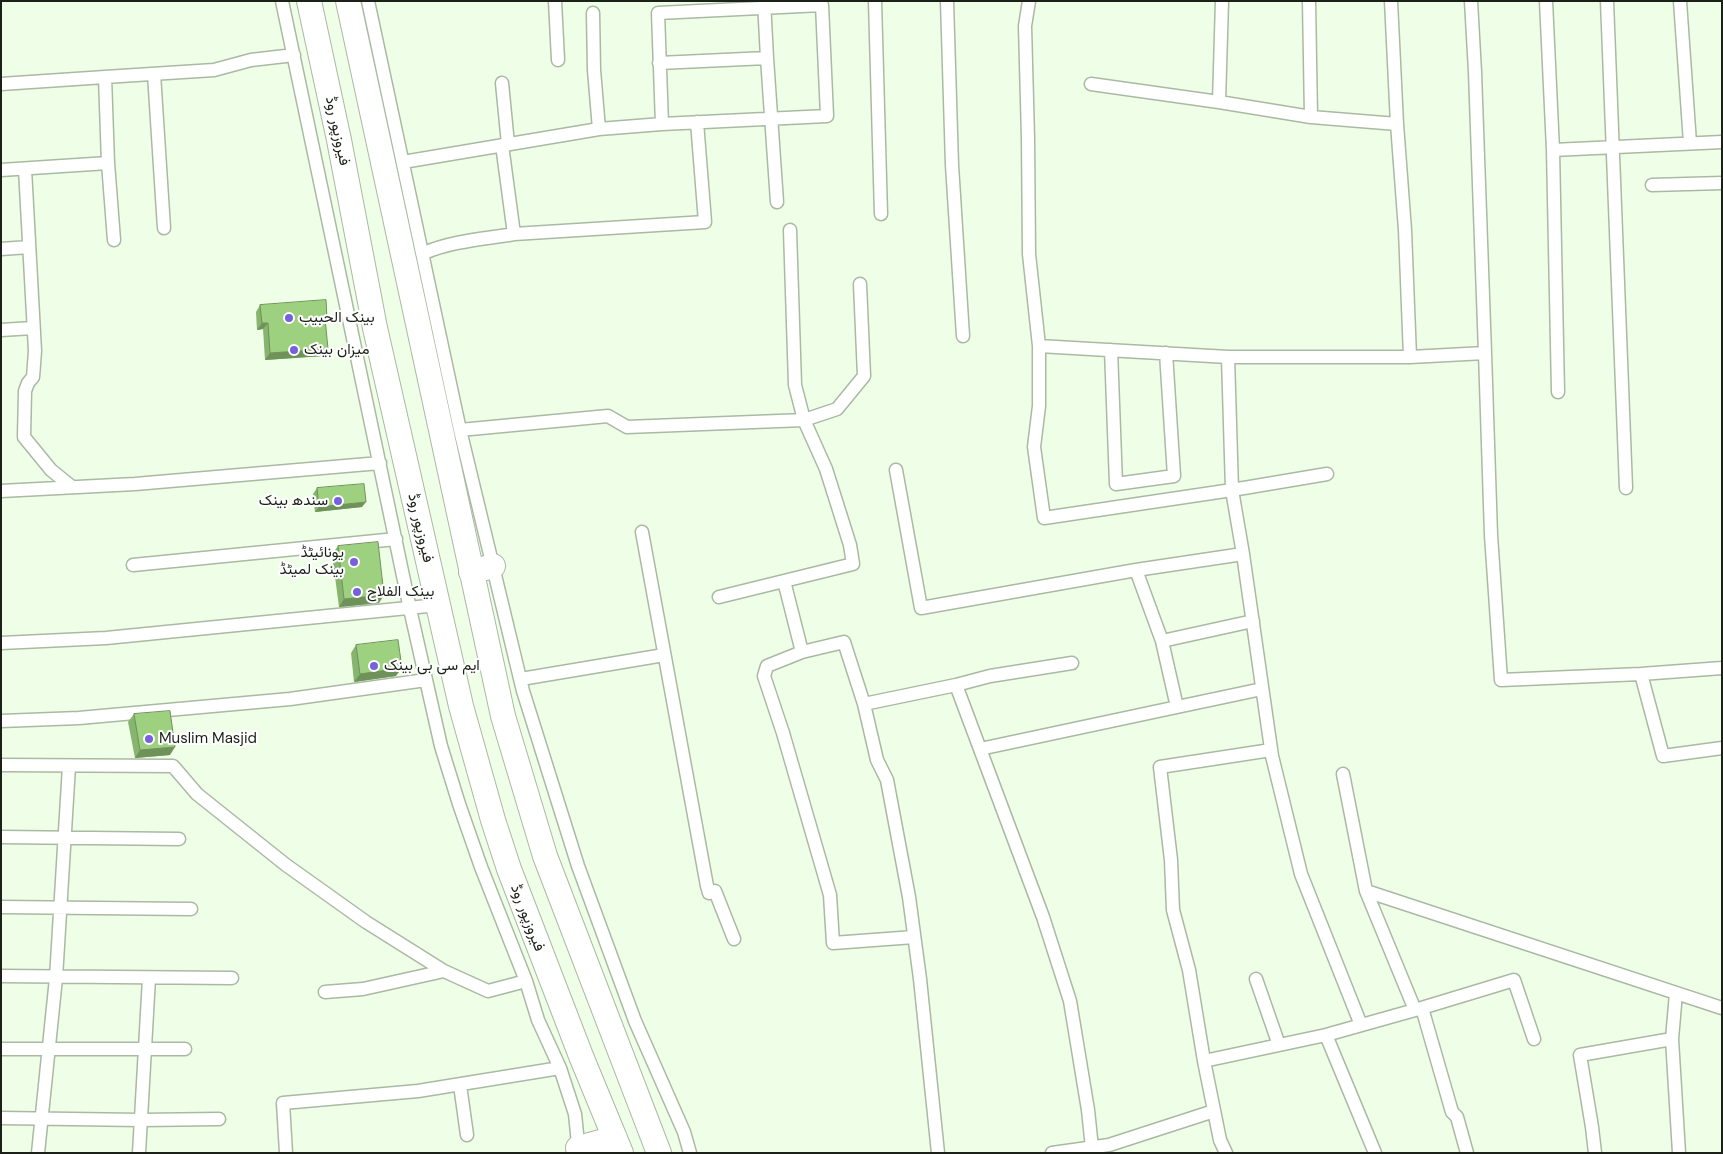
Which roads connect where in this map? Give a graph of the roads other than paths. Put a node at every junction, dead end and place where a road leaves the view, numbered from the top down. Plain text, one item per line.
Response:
1 (282, 1) edge
2 (310, 1) edge
3 (348, 1) edge
4 (368, 1) edge
5 (555, 1) edge
6 (875, 1) edge
7 (947, 1) edge
8 (1029, 1) edge
9 (1222, 1) edge
10 (1309, 1) edge
11 (1391, 1) edge
12 (1472, 1) edge
13 (1546, 1) edge
14 (1608, 1) edge
15 (1680, 1) edge
16 (764, 5) edge
17 (593, 13) dead end
18 (294, 55) junction
19 (767, 58) junction
20 (558, 60) dead end
21 (659, 64) junction
22 (154, 74) junction
23 (104, 77) junction
24 (502, 83) dead end
25 (1, 84) edge
26 (1091, 84) dead end
27 (1219, 102) junction
28 (1311, 117) junction
29 (772, 119) junction
30 (697, 122) junction
31 (662, 124) junction
32 (1397, 124) junction
33 (600, 129) junction
34 (1722, 142) edge
35 (1690, 143) junction
36 (505, 145) junction
37 (1614, 147) junction
38 (1553, 150) junction
39 (403, 162) junction
40 (108, 163) junction
41 (25, 168) junction
42 (1, 170) edge
43 (1722, 182) edge
44 (1652, 185) dead end
45 (777, 202) dead end
46 (881, 214) dead end
47 (164, 228) dead end
48 (790, 230) dead end
49 (514, 234) junction
50 (114, 240) dead end
51 (29, 247) junction
52 (1, 249) edge
53 (424, 253) junction
54 (860, 284) dead end
55 (33, 328) junction
56 (1, 330) edge
57 (963, 336) dead end
58 (1039, 346) junction
59 (1111, 350) junction
60 (1166, 353) junction
61 (1484, 353) junction
62 (1228, 357) junction
63 (1410, 357) junction
64 (1558, 392) dead end
65 (804, 420) junction
66 (460, 430) junction
67 (380, 463) junction
68 (896, 470) dead end
69 (1327, 474) dead end
70 (72, 487) junction
71 (1626, 488) dead end
72 (1232, 490) junction
73 (1, 491) edge
74 (642, 532) dead end
75 (396, 539) junction
76 (1243, 554) junction
77 (133, 565) dead end
78 (494, 566) junction
79 (1136, 570) junction
80 (471, 572) junction
81 (784, 581) junction
82 (719, 596) dead end
83 (438, 605) junction
84 (410, 609) junction
85 (1253, 621) junction
86 (1162, 641) junction
87 (1, 643) edge
88 (802, 652) junction
89 (664, 655) junction
90 (1072, 663) dead end
91 (1722, 668) edge
92 (1641, 674) junction
93 (521, 679) junction
94 (426, 680) junction
95 (956, 685) junction
96 (1262, 689) junction
97 (864, 704) junction
98 (1177, 707) junction
99 (1, 721) edge
100 (1722, 748) edge
101 (980, 749) junction
102 (1271, 750) junction
103 (1, 765) edge
104 (69, 766) junction
105 (1343, 774) dead end
106 (1, 838) edge
107 (64, 838) junction
108 (179, 839) dead end
109 (545, 856) junction
110 (508, 869) junction
111 (1366, 891) junction
112 (1, 907) edge
113 (60, 908) junction
114 (191, 909) dead end
115 (914, 937) junction
116 (734, 939) dead end
117 (444, 971) junction
118 (1, 976) edge
119 (56, 978) junction
120 (149, 978) junction
121 (232, 978) dead end
122 (1256, 979) dead end
123 (526, 981) junction
124 (325, 992) dead end
125 (1676, 993) junction
126 (1722, 1008) edge
127 (1419, 1009) junction
128 (1361, 1025) junction
129 (1326, 1036) junction
130 (1534, 1038) dead end
131 (1672, 1040) junction
132 (1279, 1045) junction
133 (1, 1049) edge
134 (185, 1049) dead end
135 (48, 1050) junction
136 (145, 1050) junction
137 (1204, 1061) junction
138 (560, 1068) junction
139 (460, 1084) junction
140 (1214, 1111) junction
141 (1, 1118) edge
142 (41, 1118) junction
143 (219, 1119) dead end
144 (141, 1120) junction
145 (466, 1135) dead end
146 (618, 1146) edge
147 (1092, 1148) junction
148 (579, 1150) edge
149 (1070, 1152) edge
150 (38, 1153) edge
151 (139, 1153) edge
152 (286, 1153) edge
153 (659, 1153) edge
154 (690, 1153) edge
155 (938, 1153) edge
156 (1052, 1153) edge
157 (1226, 1153) edge
158 (1375, 1153) edge
159 (1467, 1153) edge
160 (1595, 1153) edge
161 (1679, 1153) edge

1 - 18 street
2 - 83 highway, فیروزپور روڈ
3 - 80 highway
4 - 39 street
5 - 20 street
6 - 46 street
7 - 57 street
8 - 58 street
9 - 27 street
10 - 28 street
11 - 32 street
12 - 61 street
13 - 38 street
14 - 37 street
15 - 35 street
16 - 19 street
16 - 21 street
16 - 29 street
17 - 33 street
18 - 22 street
18 - 67 street
19 - 21 street
19 - 29 street
21 - 31 street
22 - 23 street
22 - 47 street
23 - 25 street
23 - 40 street
24 - 36 street
26 - 27 street
27 - 28 street
28 - 32 street
29 - 30 street
29 - 45 street
30 - 31 street
30 - 49 street
31 - 33 street
32 - 63 street
33 - 36 street
34 - 35 street
35 - 37 street
36 - 39 street
36 - 49 street
37 - 38 street
37 - 71 street
38 - 64 street
39 - 53 street
40 - 41 street
40 - 50 street
41 - 42 street
41 - 51 street
43 - 44 street
48 - 65 street
49 - 53 street
51 - 52 street
51 - 55 street
53 - 66 street
54 - 65 street
55 - 56 street
55 - 70 street
58 - 59 street
58 - 72 street
59 - 60 street
59 - 60 street
60 - 62 street
61 - 63 street
61 - 92 street
62 - 63 street
62 - 72 street
65 - 66 street
65 - 81 street
66 - 78 street
67 - 70 street
67 - 75 street
68 - 79 street
69 - 72 street
70 - 73 street
72 - 76 street
74 - 89 street
75 - 77 street
75 - 84 street
76 - 79 street
76 - 85 street
78 - 80 highway
78 - 93 street
79 - 86 street
80 - 109 highway
81 - 82 street
81 - 88 street
83 - 84 street
83 - 110 highway, فیروزپور روڈ
84 - 87 street
84 - 94 street
85 - 86 street
85 - 96 street
86 - 98 street
88 - 97 street
88 - 115 street
89 - 93 street
89 - 116 street
90 - 95 street
91 - 92 street
92 - 100 street
93 - 154 street
94 - 99 street
94 - 123 street
95 - 97 street
95 - 101 street
96 - 98 street
96 - 102 street
97 - 115 street
98 - 101 street
101 - 147 street
102 - 128 street
102 - 137 street
103 - 104 street
104 - 107 street
104 - 117 street
105 - 111 street
106 - 107 street
107 - 108 street
107 - 113 street
109 - 110 highway
109 - 153 highway
110 - 146 highway, فیروزپور روڈ
111 - 125 street
111 - 127 street
112 - 113 street
113 - 114 street
113 - 119 street
115 - 155 street
117 - 123 street
117 - 124 street
118 - 119 street
119 - 120 street
119 - 135 street
120 - 121 street
120 - 136 street
122 - 132 street
123 - 138 street
125 - 126 street
125 - 131 street
127 - 128 street
127 - 130 street
127 - 159 street
128 - 129 street
129 - 132 street
129 - 158 street
131 - 160 street
131 - 161 street
132 - 137 street
133 - 135 street
134 - 136 street
135 - 136 street
135 - 142 street
136 - 144 street
137 - 140 street
138 - 139 street
138 - 148 street
139 - 145 street
139 - 152 street
140 - 147 street
140 - 157 street
141 - 142 street
142 - 144 street
142 - 150 street
143 - 144 street
144 - 151 street
146 - 148 highway
147 - 149 street
149 - 156 street

